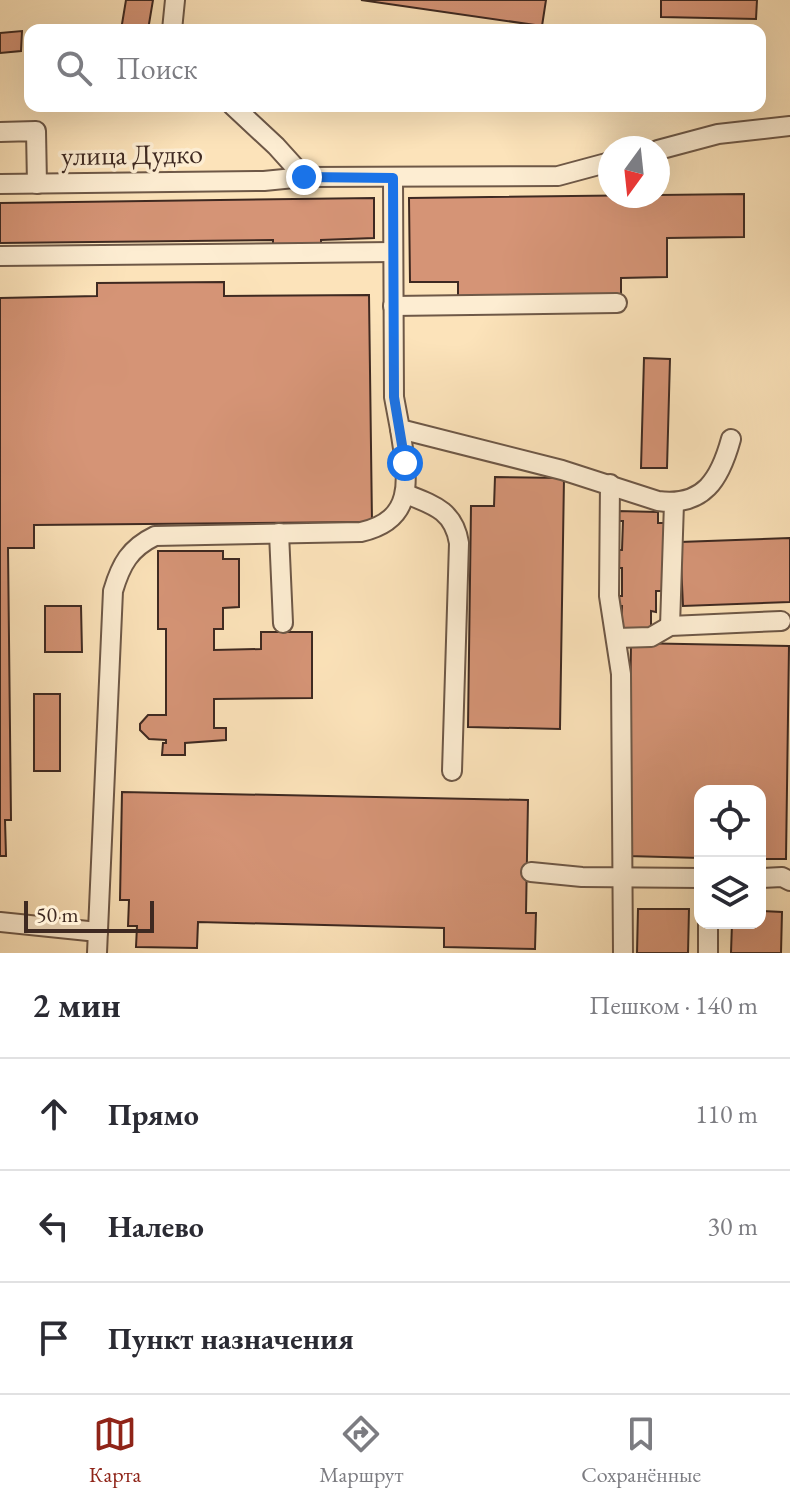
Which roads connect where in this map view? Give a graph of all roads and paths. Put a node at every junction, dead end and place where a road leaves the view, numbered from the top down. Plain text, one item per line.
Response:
1 (175, 0) edge
2 (173, 24) edge
3 (239, 112) edge
4 (790, 126) edge
5 (0, 132) edge
6 (670, 147) edge
7 (598, 165) edge
8 (304, 177) junction
9 (393, 178) junction
10 (0, 184) edge
11 (37, 184) junction
12 (393, 252) junction
13 (0, 256) edge
14 (617, 303) dead end
15 (393, 306) junction
16 (400, 429) junction
17 (731, 439) dead end
18 (610, 484) junction
19 (406, 494) junction
20 (674, 503) junction
21 (279, 533) junction
22 (781, 621) dead end
23 (283, 623) dead end
24 (670, 626) junction
25 (616, 638) junction
26 (452, 771) dead end
27 (531, 872) dead end
28 (620, 878) junction
29 (694, 878) edge
30 (766, 878) edge
31 (790, 881) edge
32 (0, 922) edge
33 (708, 929) edge
34 (102, 947) edge
35 (623, 953) edge
36 (708, 953) edge

1 - 2 street
3 - 8 street
4 - 6 street
5 - 11 street
7 - 9 street, улица Дудко
8 - 9 street, улица Дудко
8 - 11 street, улица Дудко
9 - 12 street
10 - 11 street, улица Дудко
12 - 13 street
12 - 15 street
14 - 15 street
15 - 16 street
16 - 18 street
16 - 19 street
17 - 20 street
18 - 20 street
18 - 25 street
19 - 21 street
19 - 26 street
20 - 24 street
21 - 23 street
21 - 34 street
22 - 24 street
24 - 25 street
25 - 28 street
27 - 28 street
28 - 29 street
28 - 35 street
30 - 31 street
32 - 34 street
33 - 36 street

